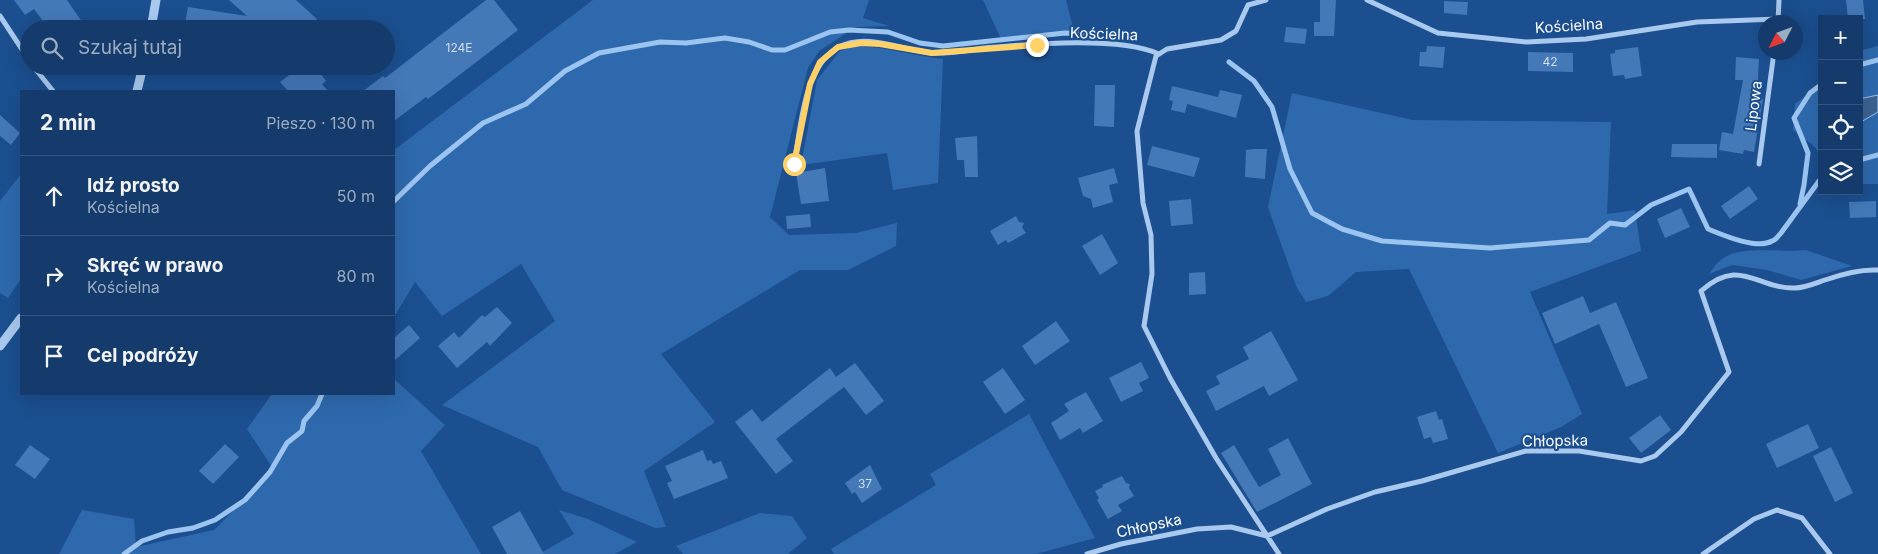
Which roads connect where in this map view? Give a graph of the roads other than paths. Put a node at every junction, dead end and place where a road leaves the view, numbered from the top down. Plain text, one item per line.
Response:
1 (156, 0) edge
2 (1244, 0) edge
3 (1266, 0) edge
4 (1367, 0) edge
5 (1779, 0) edge
6 (1248, 5) junction
7 (1778, 15) edge
8 (0, 16) edge
9 (152, 20) edge
10 (1758, 21) edge
11 (20, 46) edge
12 (1159, 54) junction
13 (1773, 60) edge
14 (41, 75) edge
15 (141, 75) edge
16 (52, 90) edge
17 (137, 90) edge
18 (794, 164) dead end
19 (1760, 164) dead end
20 (1878, 270) edge
21 (20, 319) edge
22 (0, 346) edge
23 (1267, 536) junction
24 (1087, 554) edge
25 (1279, 554) edge
26 (1703, 554) edge
27 (1830, 554) edge

1 - 9 street
2 - 6 street
3 - 6 street
4 - 10 street, Kościelna
5 - 7 street
6 - 12 street
8 - 11 street
12 - 18 street, Kościelna
12 - 23 street
13 - 19 street, Lipowa
14 - 16 street
15 - 17 street
20 - 23 street, Chłopska
21 - 22 street
23 - 24 street, Chłopska
23 - 25 street
26 - 27 street

